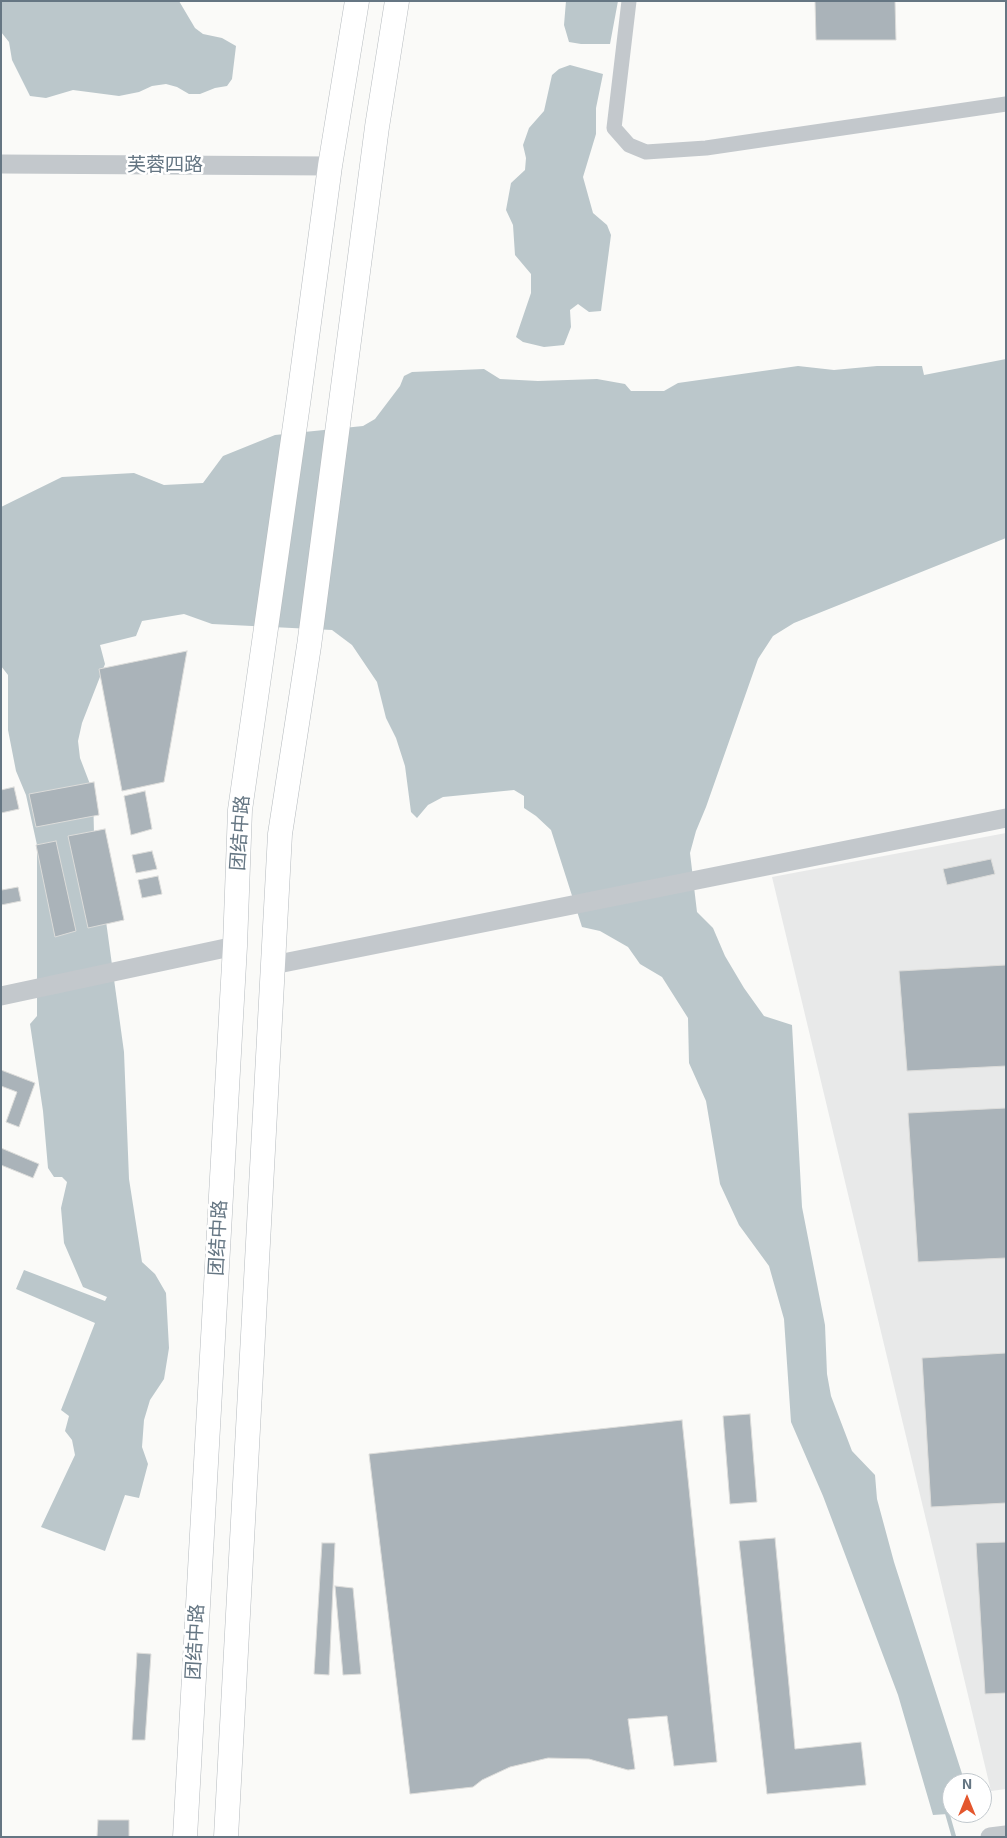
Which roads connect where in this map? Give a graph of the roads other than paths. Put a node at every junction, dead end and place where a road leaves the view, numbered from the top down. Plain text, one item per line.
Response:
1 (357, 1) edge
2 (397, 1) edge
3 (629, 1) edge
4 (1006, 104) edge
5 (1, 164) edge
6 (330, 166) junction
7 (1006, 818) edge
8 (235, 946) junction
9 (273, 965) junction
10 (1, 996) edge
11 (1006, 1836) edge
12 (185, 1837) edge
13 (226, 1837) edge
14 (991, 1837) edge

1 - 6 main road, 团结中路
2 - 9 main road
3 - 4 street
5 - 6 street, 芙蓉四路
6 - 8 main road, 团结中路
7 - 9 street
8 - 10 street
8 - 12 main road, 团结中路
9 - 13 main road
11 - 14 street

